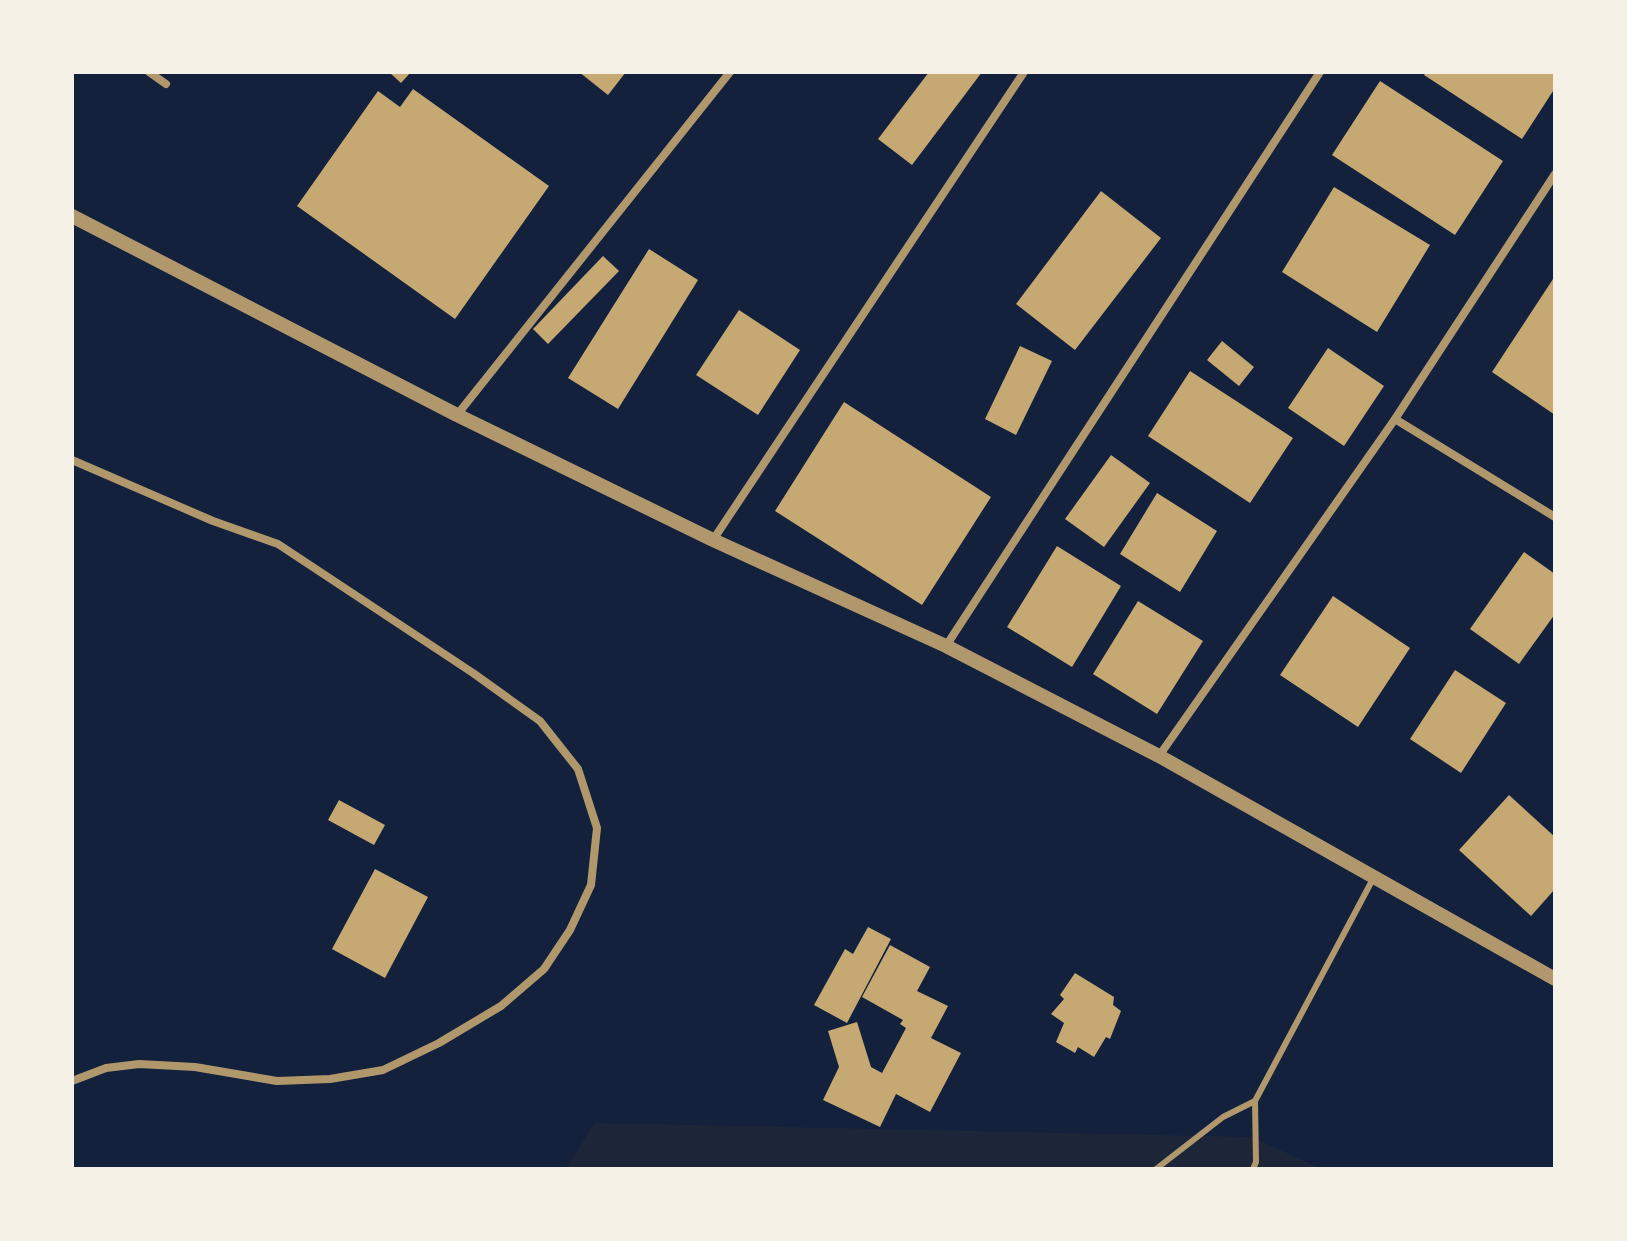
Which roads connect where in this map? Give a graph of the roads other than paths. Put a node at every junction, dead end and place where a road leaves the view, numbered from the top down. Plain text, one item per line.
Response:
1 (149, 72) edge
2 (730, 72) edge
3 (1024, 72) edge
4 (1320, 72) edge
5 (166, 84) dead end
6 (1554, 176) edge
7 (72, 216) edge
8 (457, 415) junction
9 (1395, 419) junction
10 (72, 460) edge
11 (1555, 517) edge
12 (713, 540) junction
13 (946, 646) junction
14 (1159, 756) junction
15 (1374, 877) junction
16 (1555, 979) edge
17 (72, 1081) edge
18 (1255, 1101) junction
19 (1156, 1169) edge
20 (1253, 1169) edge

1 - 5 street
2 - 8 street
3 - 12 street
4 - 13 street
6 - 9 street
7 - 8 street
8 - 12 street
9 - 11 street
9 - 14 street
10 - 17 street
12 - 13 street
13 - 14 street
14 - 15 street
15 - 16 street
15 - 18 lane
18 - 19 lane
18 - 20 lane

